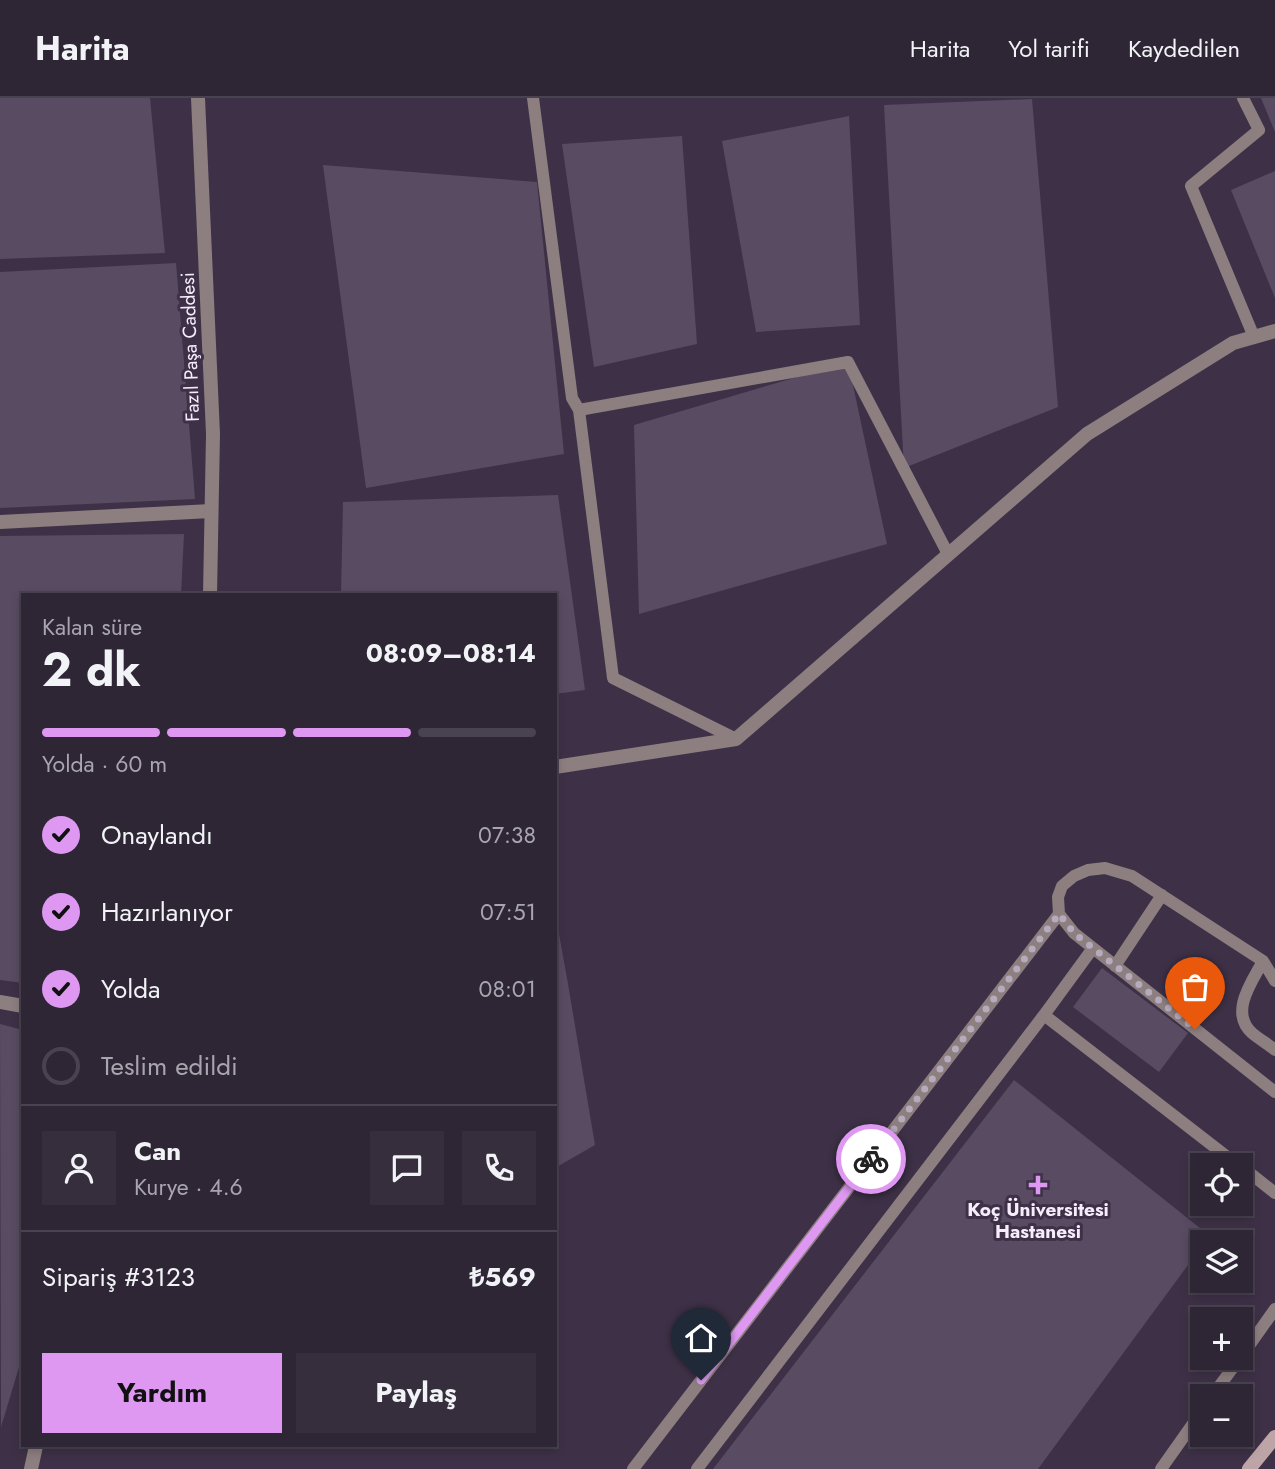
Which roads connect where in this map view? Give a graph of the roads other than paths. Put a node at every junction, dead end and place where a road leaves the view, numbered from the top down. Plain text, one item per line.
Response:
1 (198, 98) edge
2 (534, 98) edge
3 (1243, 98) edge
4 (1275, 331) edge
5 (1254, 337) junction
6 (579, 410) junction
7 (211, 511) junction
8 (0, 522) edge
9 (948, 554) junction
10 (210, 593) edge
11 (736, 738) junction
12 (557, 767) edge
13 (1162, 895) junction
14 (1059, 914) junction
15 (1093, 948) junction
16 (1269, 962) edge
17 (1115, 966) junction
18 (1275, 981) edge
19 (0, 1002) edge
20 (21, 1006) edge
21 (1044, 1015) junction
22 (1275, 1050) edge
23 (1275, 1092) edge
24 (1223, 1153) edge
25 (1253, 1176) edge
26 (1275, 1193) edge
27 (1275, 1309) edge
28 (1253, 1339) edge
29 (1190, 1427) edge
30 (1275, 1437) edge
31 (36, 1447) edge
32 (31, 1469) edge
33 (633, 1469) edge
34 (697, 1469) edge
35 (1161, 1469) edge
36 (1249, 1469) edge

1 - 7 street, Fazıl Paşa Caddesi
2 - 6 lane
3 - 5 lane
4 - 5 street
5 - 9 street
6 - 9 lane
6 - 11 lane
7 - 8 street
7 - 10 street, Fazıl Paşa Caddesi
9 - 11 street
11 - 12 street
13 - 14 lane
13 - 16 lane
13 - 17 lane
14 - 15 lane
14 - 33 lane
15 - 17 lane
15 - 21 lane
16 - 18 lane
16 - 22 lane
17 - 23 lane
19 - 20 street
21 - 24 lane
21 - 34 lane
25 - 26 lane
27 - 28 lane
29 - 35 lane
30 - 36 main road
31 - 32 street

